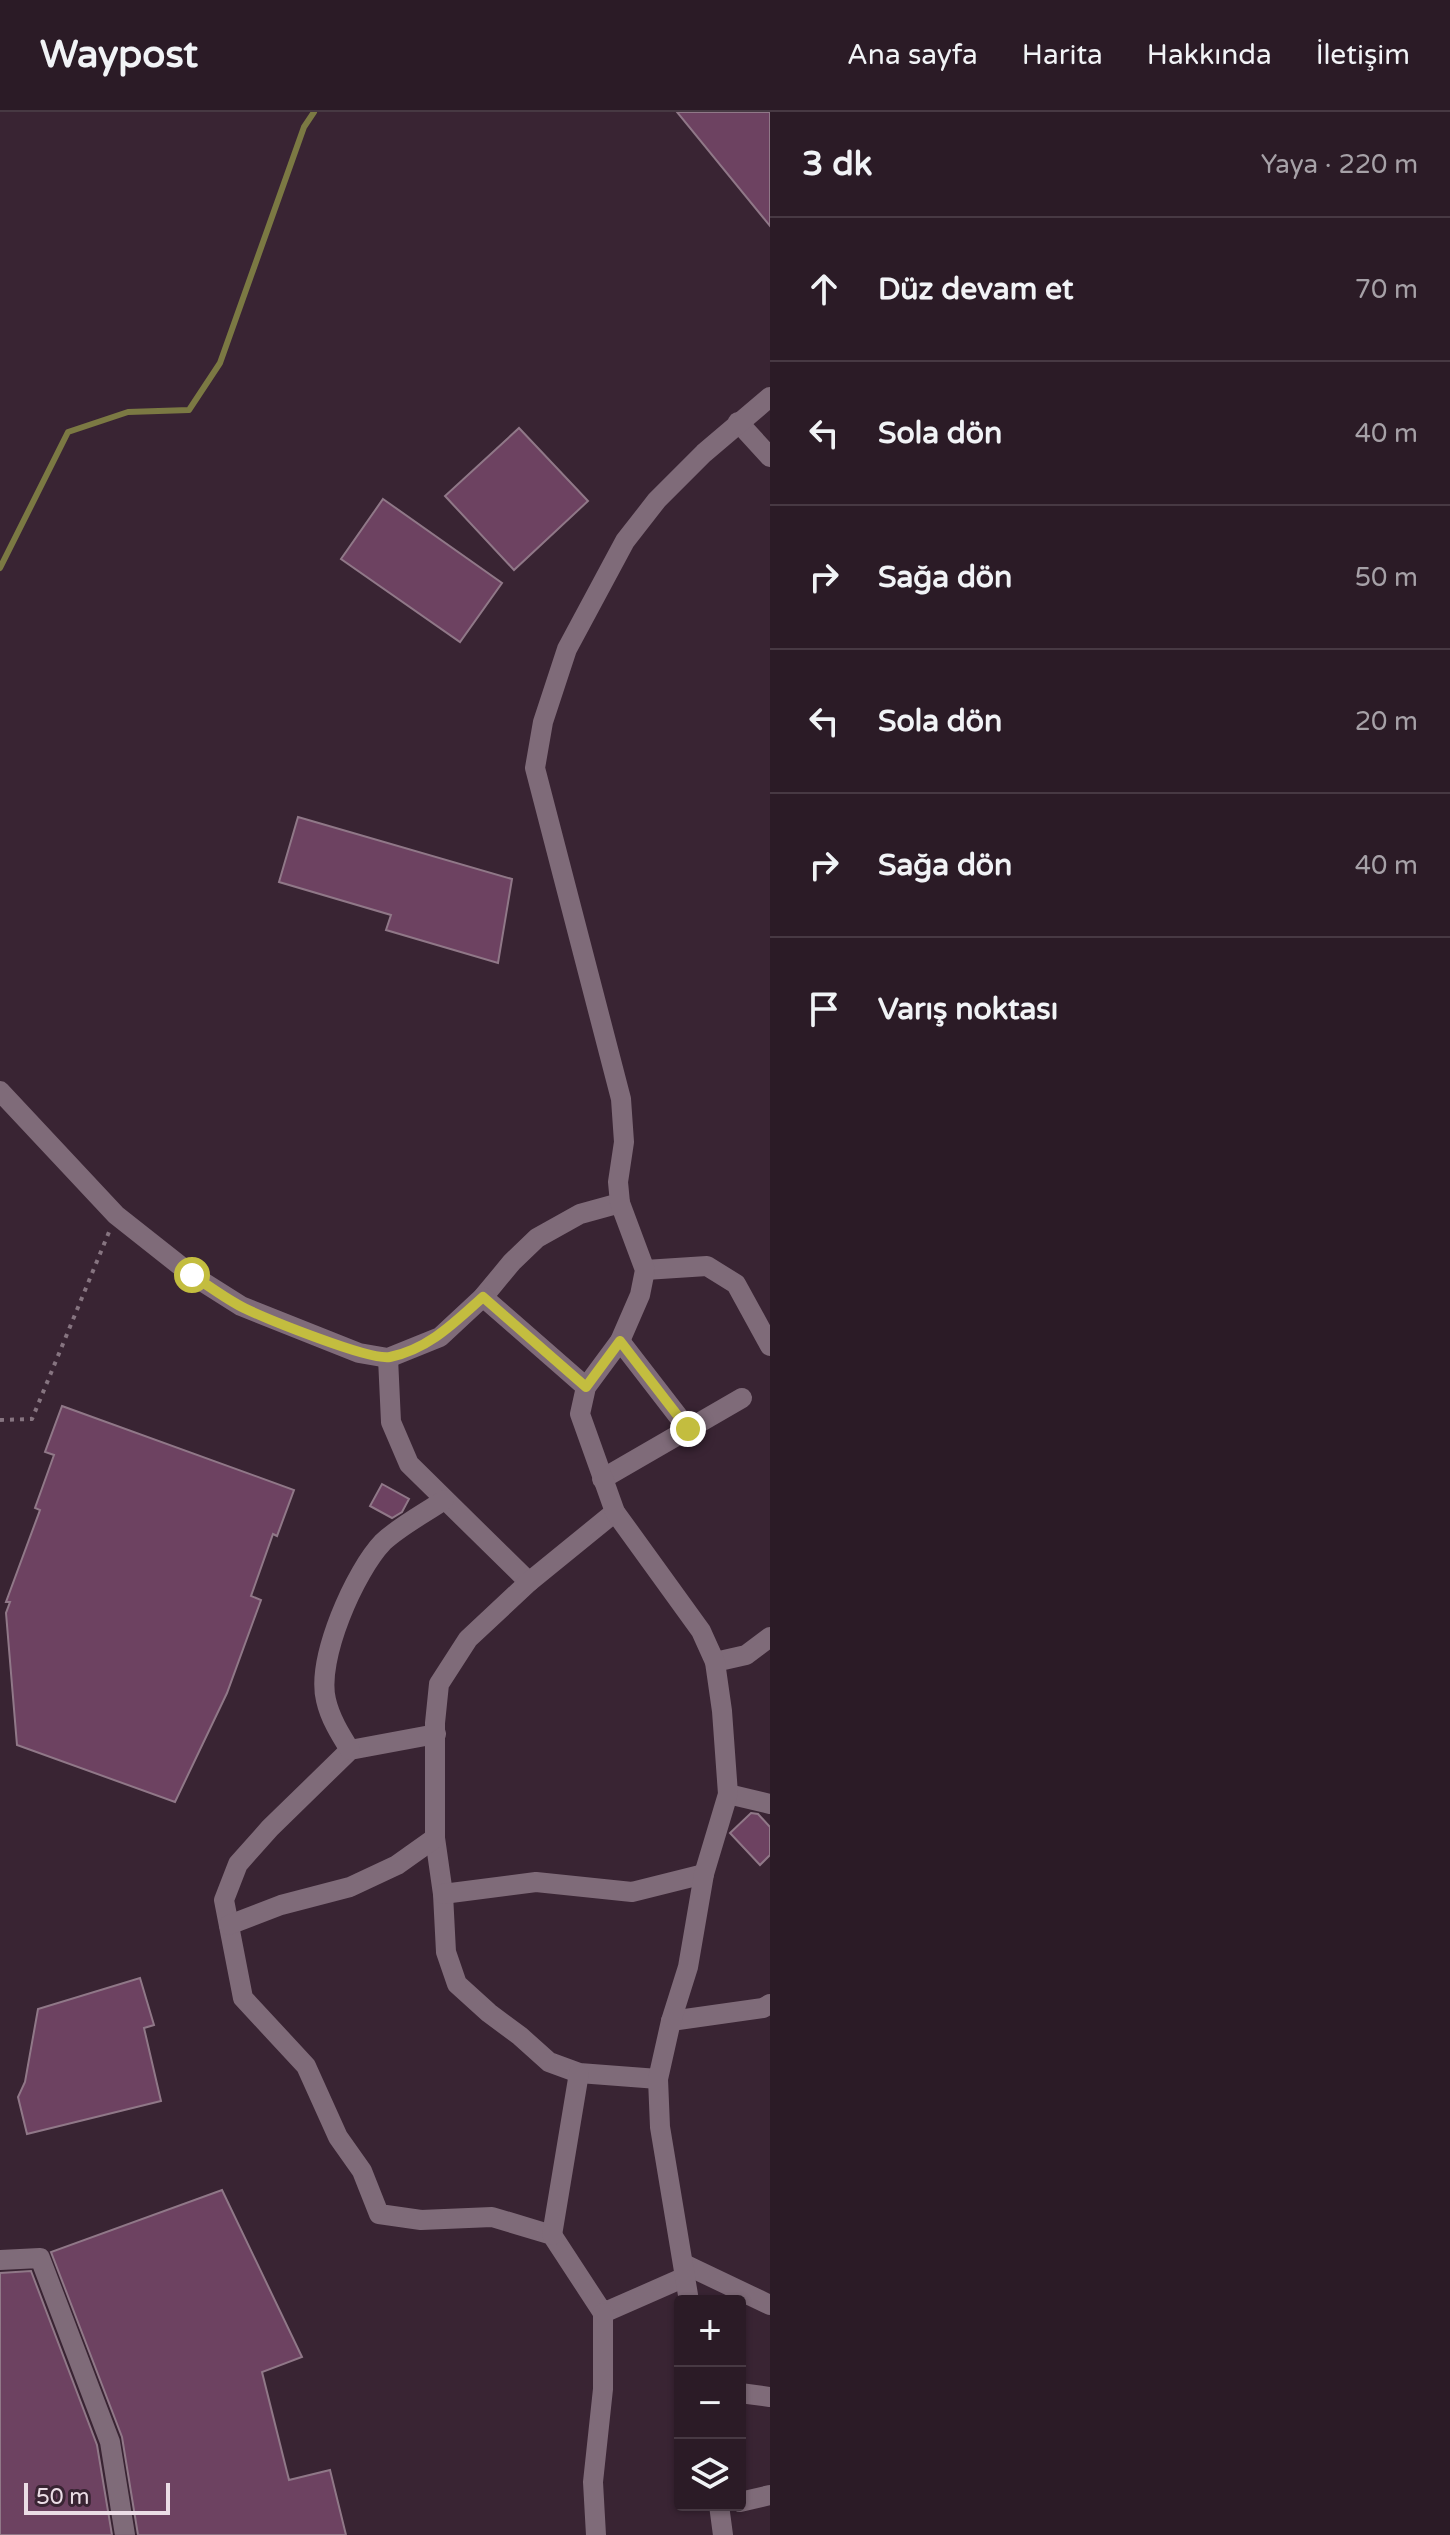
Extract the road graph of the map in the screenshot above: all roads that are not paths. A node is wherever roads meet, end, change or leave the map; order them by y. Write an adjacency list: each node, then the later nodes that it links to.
1 (770, 397): 2 (street)
2 (738, 422): 3 (street); 5 (street)
3 (770, 457)
4 (0, 1091): 10 (street)
5 (620, 1203): 6 (street); 7 (street)
6 (645, 1270): 8 (street); 9 (street)
7 (483, 1297): 10 (street); 11 (street)
8 (620, 1341): 11 (street); 13 (street)
9 (770, 1346)
10 (388, 1358): 15 (street)
11 (586, 1387): 14 (street)
12 (742, 1398): 13 (street)
13 (688, 1429): 14 (street)
14 (602, 1479): 16 (street)
15 (444, 1500): 17 (street); 21 (street)
16 (615, 1512): 17 (street); 19 (street)
17 (529, 1582): 20 (street)
18 (770, 1637): 19 (street)
19 (715, 1662): 22 (street)
20 (436, 1734): 21 (street); 24 (street)
21 (350, 1750): 27 (street)
22 (728, 1794): 23 (street); 25 (street)
23 (770, 1804)
24 (435, 1838): 26 (street); 27 (street)
25 (704, 1874): 26 (street); 29 (street)
26 (443, 1894): 30 (street)
27 (229, 1925): 32 (street)
28 (770, 2004): 29 (street)
29 (671, 2021): 31 (street)
30 (579, 2073): 31 (street); 32 (street)
31 (658, 2079): 34 (street)
32 (552, 2235): 37 (street)
33 (0, 2260): 43 (street)
34 (684, 2270): 35 (street); 36 (street); 37 (street)
35 (688, 2295)
36 (770, 2305)
37 (603, 2313): 44 (street)
38 (746, 2394): 39 (street)
39 (770, 2397)
40 (770, 2495): 41 (street)
41 (746, 2501)
42 (721, 2511): 45 (street)
43 (125, 2535)
44 (596, 2535)
45 (723, 2535)

